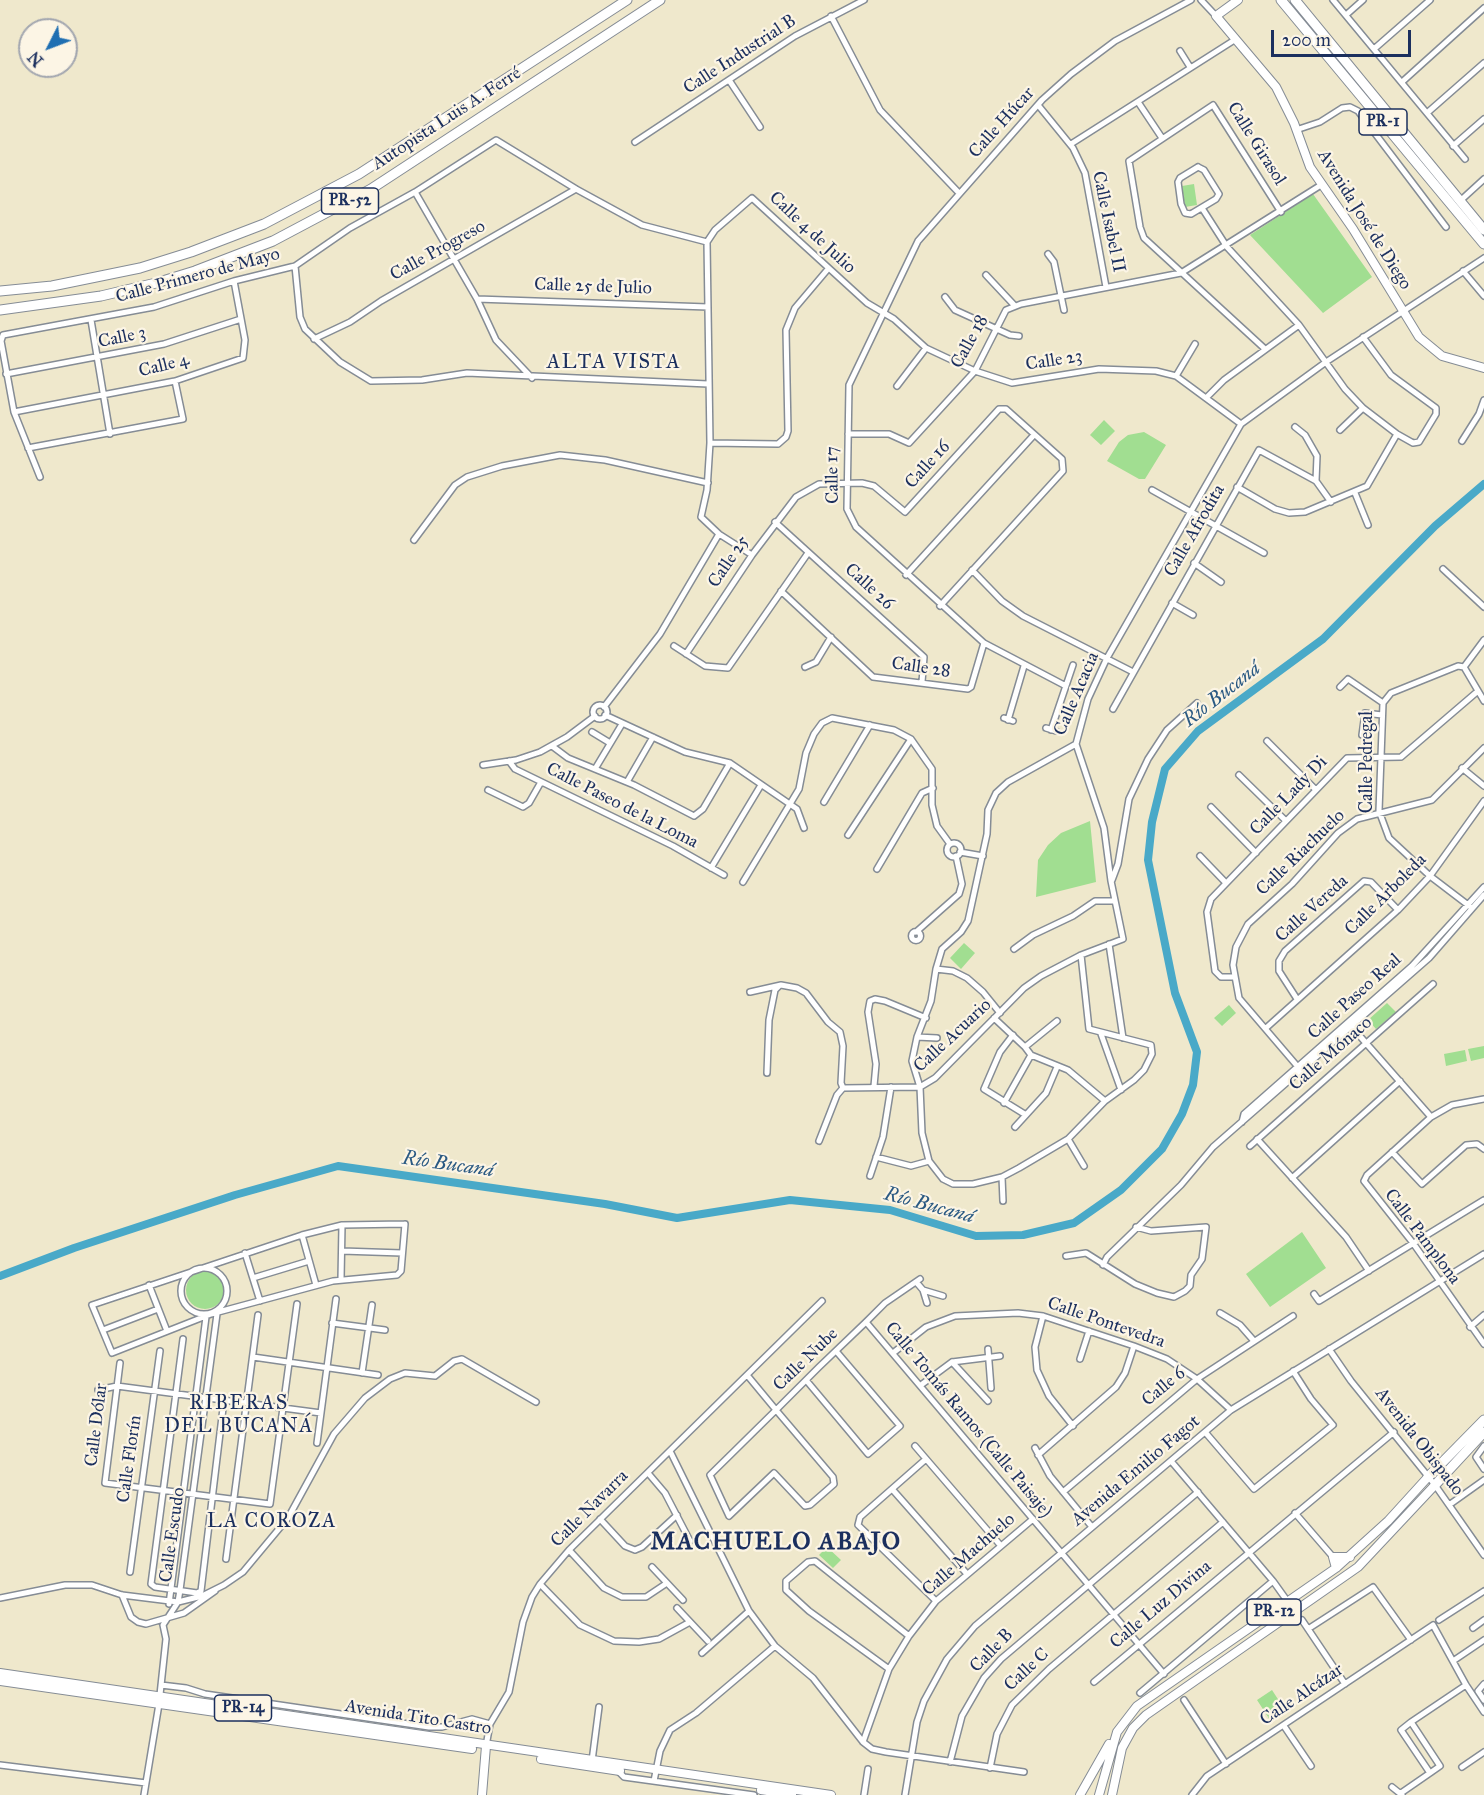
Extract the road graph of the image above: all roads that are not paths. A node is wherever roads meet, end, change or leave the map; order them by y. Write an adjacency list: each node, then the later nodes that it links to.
1 (627, 0): 57 (highway, Autopista Luis A. Ferré / PR-52)
2 (660, 0): 64 (highway, Autopista Luis A. Ferré / PR-52)
3 (864, 0): 14 (street, Calle Industrial B)
4 (1191, 0): 24 (street, Calle Húcar)
5 (1201, 0): 15 (street, Avenida José de Diego)
6 (1238, 0): 15 (street)
7 (1281, 0): 45 (highway, PR-1)
8 (1295, 0): 39 (highway, PR-1)
9 (1333, 0): 13 (street)
10 (1363, 0): 13 (street)
11 (1430, 0): 17 (street)
12 (1484, 8): 22 (street)
13 (1346, 15): 17 (street)
14 (831, 16): 21 (street, Calle Industrial B); 38 (street)
15 (1215, 16): 16 (street, Avenida José de Diego)
16 (1237, 39): 20 (street); 28 (street, Avenida José de Diego)
17 (1374, 49): 22 (street)
18 (1180, 51): 20 (street)
19 (1484, 63): 25 (street)
20 (1190, 67): 23 (street)
21 (729, 80): 27 (street); 30 (street, Calle Industrial B)
22 (1402, 82): 25 (street)
23 (1138, 102): 29 (street); 31 (street)
24 (1038, 105): 31 (street, Calle Isabel II); 38 (street, Calle Húcar)
25 (1427, 113): 32 (street)
26 (1484, 119): 32 (street)
27 (760, 127)
28 (1296, 130): 35 (street, Avenida José de Diego); 42 (street)
29 (1162, 138): 41 (street, Calle Girasol); 53 (street, Calle Girasol)
30 (635, 142)
31 (1071, 144): 56 (street, Calle Isabel II)
32 (1454, 146): 33 (street)
33 (1465, 159)
34 (1484, 179): 39 (street)
35 (1321, 185): 41 (street); 66 (street, Avenida José de Diego)
36 (576, 189): 37 (street, Calle Primero de Mayo); 44 (street, Calle Primero de Mayo); 49 (street, Calle Progreso)
37 (415, 192): 49 (street); 50 (street, Calle Primero de Mayo)
38 (959, 193): 67 (street, Calle Húcar)
39 (1460, 201): 43 (highway, PR-1)
40 (1202, 208): 40 (street); 46 (street)
41 (1281, 212): 46 (street)
42 (1446, 227)
43 (1484, 230)
44 (707, 242): 51 (street, Calle 4 de Julio); 63 (street)
45 (1484, 244)
46 (1227, 247): 53 (street); 70 (street)
47 (1048, 254): 58 (street)
48 (1484, 258): 52 (street, Calle Acacia)
49 (454, 261): 61 (street); 74 (street, Calle Progreso)
50 (295, 266): 55 (street, Calle Primero de Mayo); 74 (street)
51 (828, 269): 67 (street, Calle 4 de Julio); 102 (street)
52 (1463, 272): 59 (street); 66 (street, Calle Acacia)
53 (1181, 273): 56 (street); 78 (street)
54 (986, 275): 62 (street)
55 (234, 281): 68 (street, Calle 4); 69 (street, Calle Primero de Mayo)
56 (1106, 287): 58 (street)
57 (0, 291)
58 (1061, 296): 62 (street); 65 (street)
59 (1484, 296)
60 (945, 297): 71 (street)
61 (477, 298): 63 (street, Calle 25 de Julio); 85 (street)
62 (1015, 306): 71 (street, Calle 18)
63 (708, 307): 87 (street)
64 (0, 310)
65 (1064, 310)
66 (1402, 311): 73 (street, Calle Acacia); 81 (street, Avenida José de Diego)
67 (884, 314): 77 (street, Calle 23); 98 (street, Calle 17)
68 (241, 319): 79 (street, Calle 3); 86 (street, Calle 4)
69 (91, 320): 75 (street, Calle Primero de Mayo); 79 (street)
70 (1299, 325): 78 (street); 80 (street)
71 (994, 328): 72 (street); 82 (street, Calle 18)
72 (1019, 336)
73 (1363, 337): 80 (street, Calle Acacia); 99 (street)
74 (314, 339): 85 (street)
75 (1, 341): 83 (street)
76 (1194, 344): 84 (street)
77 (926, 348): 82 (street, Calle 23); 88 (street)
78 (1265, 350): 90 (street)
79 (98, 358): 83 (street, Calle 3); 89 (street)
80 (1326, 362): 92 (street); 94 (street, Calle Acacia)
81 (1484, 368)
82 (975, 371): 84 (street, Calle 23); 98 (street, Calle 18)
83 (6, 374): 93 (street)
84 (1176, 376): 90 (street)
85 (532, 378): 87 (street)
86 (175, 381): 89 (street, Calle 4); 97 (street)
87 (708, 384): 102 (street)
88 (897, 386)
89 (104, 396): 93 (street, Calle 4); 97 (street)
90 (1207, 397): 94 (street)
91 (1484, 400): 101 (street)
92 (1363, 408): 96 (street); 99 (street)
93 (14, 412): 103 (street)
94 (1241, 424): 112 (street, Calle Acacia)
95 (1295, 427): 105 (street)
96 (1340, 430)
97 (110, 434): 103 (street)
98 (848, 434): 107 (street, Calle 17)
99 (1397, 434): 110 (street)
100 (1034, 435): 107 (street, Calle 16); 123 (street); 124 (street)
101 (1462, 441)
102 (710, 443): 106 (street)
103 (28, 448): 104 (street)
104 (40, 477)
105 (1316, 481): 108 (street, Calle Afrodita); 111 (street, Calle Afrodita)
106 (708, 483): 116 (street); 117 (street)
107 (846, 484): 113 (street, Calle 25); 124 (street, Calle 17)
108 (1237, 487): 111 (street); 114 (street, Calle Afrodita)
109 (1152, 490): 112 (street)
110 (1355, 493): 111 (street); 115 (street)
111 (1331, 502)
112 (1191, 511): 114 (street); 136 (street, Calle Acacia)
113 (775, 522): 118 (street, Calle 26); 120 (street, Calle 25)
114 (1216, 525): 119 (street); 121 (street, Calle Afrodita)
115 (1368, 525)
116 (719, 534): 120 (street); 149 (street)
117 (414, 540)
118 (808, 553): 126 (street); 142 (street, Calle 26)
119 (1264, 553)
120 (752, 555): 135 (street, Calle 25)
121 (1194, 563): 125 (street); 127 (street, Calle Afrodita)
122 (1443, 569): 129 (street)
123 (972, 570): 128 (street); 136 (street)
124 (906, 575): 128 (street, Calle 17)
125 (1221, 582)
126 (780, 591): 131 (street, Calle 28); 135 (street)
127 (1172, 603): 130 (street); 141 (street, Calle Afrodita)
128 (940, 606): 133 (street, Calle 17)
129 (1484, 607)
130 (1193, 615)
131 (831, 637): 139 (street); 142 (street, Calle 28)
132 (1484, 640): 140 (street)
133 (984, 643): 138 (street, Calle 17); 142 (street, Calle 28)
134 (674, 646): 135 (street)
135 (687, 654)
136 (1107, 658): 141 (street); 164 (street, Calle Acacia)
137 (1073, 665): 143 (street)
138 (1024, 666): 143 (street, Calle 17); 154 (street)
139 (805, 667)
140 (1464, 667): 145 (street); 148 (street, Calle Pedregal)
141 (1133, 672): 150 (street, Calle Afrodita)
142 (922, 682)
143 (1064, 685): 157 (street)
144 (1340, 687): 148 (street)
145 (1479, 691): 146 (street); 167 (street, Calle Lady Di)
146 (1484, 701)
147 (1197, 703): 198 (street)
148 (1383, 703): 152 (street, Calle Pedregal)
149 (604, 707): 151 (street); 153 (street)
150 (1113, 709)
151 (605, 715): 153 (street); 155 (street)
152 (1383, 715): 159 (street); 167 (street, Calle Pedregal)
153 (595, 716): 165 (street)
154 (1008, 720)
155 (622, 724): 160 (street); 163 (street)
156 (870, 725): 161 (street); 182 (street); 183 (street)
157 (1051, 730)
158 (592, 732): 163 (street)
159 (1362, 735)
160 (653, 737): 169 (street); 175 (street)
161 (911, 739): 178 (street); 188 (street)
162 (1267, 741): 180 (street)
163 (610, 743): 172 (street)
164 (1076, 744): 192 (street, Calle Acacia); 198 (street)
165 (552, 746): 168 (street); 172 (street)
166 (1484, 748): 171 (street, Calle Riachuelo)
167 (1381, 756): 180 (street, Calle Lady Di); 185 (street, Calle Pedregal)
168 (509, 761): 170 (street); 174 (street, Calle Paseo de la Loma)
169 (730, 763): 175 (street); 176 (street)
170 (483, 765)
171 (1462, 768): 177 (street); 185 (street, Calle Riachuelo)
172 (595, 769): 175 (street)
173 (1239, 775): 186 (street)
174 (541, 782): 179 (street); 194 (street, Calle Paseo de la Loma)
175 (627, 782)
176 (761, 784): 183 (street); 194 (street)
177 (1484, 786)
178 (933, 788): 189 (street); 195 (street)
179 (488, 790)
180 (1316, 790): 186 (street, Calle Lady Di)
181 (1484, 801): 197 (street, Calle Arboleda)
182 (824, 802)
183 (791, 805): 187 (street); 199 (street)
184 (1212, 811): 190 (street)
185 (1379, 811): 197 (street, Calle Pedregal); 211 (street, Calle Riachuelo)
186 (1286, 821): 190 (street, Calle Lady Di)
187 (804, 828)
188 (848, 835)
189 (950, 844): 191 (street); 191 (street)
190 (1256, 853): 200 (street, Calle Lady Di)
191 (958, 854): 192 (street); 206 (street)
192 (983, 856): 210 (street, Calle Acacia)
193 (1202, 860): 200 (street)
194 (711, 868): 196 (street, Calle Paseo de la Loma)
195 (877, 869)
196 (724, 875)
197 (1430, 876): 204 (street, Calle Pedregal); 205 (street, Calle Arboleda)
198 (1111, 881): 203 (street)
199 (743, 882)
200 (1226, 883): 211 (street, Calle Lady Di)
201 (1484, 887): 204 (street, Calle Paseo Real)
202 (1484, 896): 204 (street, Calle Paseo Real)
203 (1114, 901): 207 (street, Calle Acuario); 208 (street)
204 (1471, 908): 220 (street, Calle Paseo Real)
205 (1398, 910): 215 (street, Calle Arboleda); 215 (street, Calle Vereda)
206 (916, 932)
207 (1109, 944): 209 (street, Calle Acuario); 226 (street)
208 (1014, 949)
209 (1081, 955): 216 (street, Calle Acuario); 222 (street)
210 (936, 969): 216 (street); 217 (street, Calle Acacia)
211 (1234, 977): 221 (street)
212 (1433, 984): 227 (street, Calle Mónaco)
213 (780, 985): 214 (street); 232 (street); 237 (street)
214 (750, 992)
215 (1297, 999): 221 (street, Calle Arboleda)
216 (1000, 1012): 218 (street, Calle Acuario)
217 (926, 1018): 224 (street, Calle Acacia); 234 (street)
218 (994, 1018): 223 (street); 236 (street, Calle Acuario)
219 (1057, 1021): 228 (street)
220 (1350, 1025): 227 (street); 230 (street, Calle Paseo Real); 244 (street, Calle Paseo Real)
221 (1266, 1028): 230 (street)
222 (1101, 1034): 226 (street); 238 (street)
223 (1013, 1035): 228 (street); 241 (street)
224 (917, 1036): 225 (street); 236 (street, Calle Acacia)
225 (937, 1038)
226 (1123, 1038): 238 (street)
227 (1365, 1044): 233 (street); 247 (street, Calle Mónaco)
228 (1025, 1047): 229 (street)
229 (1031, 1055): 231 (street); 241 (street)
230 (1298, 1066): 244 (street, Calle Paseo Real)
231 (1057, 1067): 240 (street); 242 (street)
232 (767, 1073)
233 (1400, 1081): 243 (street); 257 (street)
234 (874, 1086): 235 (street, Calle Acuario); 237 (street, Calle Acuario)
235 (891, 1087): 236 (street, Calle Acuario); 252 (street)
236 (920, 1087): 253 (street, Calle Acacia)
237 (843, 1088): 248 (street)
238 (1121, 1090): 240 (street)
239 (1484, 1099): 243 (street, Calle Pamplona)
240 (1106, 1101): 246 (street)
241 (1004, 1103): 242 (street)
242 (1026, 1115): 245 (street)
243 (1431, 1117): 251 (street, Calle Pamplona)
244 (1241, 1124): 261 (street, Calle Paseo Real)
245 (1016, 1128)
246 (1068, 1139): 254 (street); 256 (street)
247 (1257, 1139): 249 (street, Calle Mónaco); 257 (street)
248 (819, 1141)
249 (1250, 1146)
250 (1484, 1149): 251 (street)
251 (1392, 1152): 263 (street, Calle Pamplona)
252 (876, 1157): 253 (street); 255 (street)
253 (929, 1161): 256 (street, Calle Acacia)
254 (1084, 1166)
255 (870, 1176)
256 (1002, 1177): 259 (street)
257 (1292, 1178): 272 (street)
258 (1484, 1200): 263 (street)
259 (1003, 1201)
260 (342, 1225): 262 (street); 264 (street); 265 (street)
261 (1136, 1227): 270 (street, Calle Paseo Real); 270 (street)
262 (302, 1235): 266 (street); 269 (street)
263 (1413, 1243): 272 (street); 275 (street, Calle Pamplona)
264 (342, 1251): 265 (street); 274 (street)
265 (402, 1252): 274 (street)
266 (245, 1254): 271 (street); 273 (street)
267 (1484, 1254): 275 (street, Avenida Emilio Fagot)
268 (1066, 1256): 270 (street)
269 (309, 1261): 273 (street); 277 (street)
270 (1103, 1265)
271 (198, 1268): 276 (street); 289 (street); 289 (street)
272 (1370, 1271): 279 (street)
273 (253, 1278): 282 (street)
274 (341, 1279): 277 (street)
275 (1438, 1282): 296 (street, Calle Pamplona); 307 (street, Avenida Emilio Fagot)
276 (149, 1285): 287 (street); 298 (street)
277 (316, 1285): 282 (street)
278 (923, 1290): 280 (street); 284 (street); 294 (street, Calle Nube)
279 (1314, 1294)
280 (943, 1296)
281 (336, 1299): 295 (street)
282 (260, 1301): 289 (street)
283 (822, 1301): 322 (street, Calle Navarra)
284 (927, 1303)
285 (297, 1304): 315 (street, Calle Dólar)
286 (372, 1305): 297 (street)
287 (158, 1309): 298 (street); 300 (street)
288 (1220, 1313): 303 (street)
289 (211, 1315): 300 (street); 331 (street, Calle Escudo); 332 (street, Calle Escudo)
290 (258, 1315): 313 (street)
291 (1043, 1316): 301 (street, Calle Pontevedra); 310 (street, Calle Pontevedra); 342 (street)
292 (1293, 1316): 303 (street, Calle 6)
293 (1484, 1316): 296 (street)
294 (866, 1322): 309 (street, Calle Nube); 310 (street, Calle Tomás Ramos (Calle Paisaje))
295 (332, 1323): 297 (street); 318 (street)
296 (1470, 1327): 304 (street, Calle Pamplona)
297 (369, 1328): 299 (street); 320 (street)
298 (103, 1330): 300 (street)
299 (385, 1330)
300 (166, 1331)
301 (1089, 1331): 305 (street, Calle Pontevedra); 314 (street)
302 (183, 1340): 330 (street)
303 (1254, 1341): 323 (street, Calle 6)
304 (1484, 1344)
305 (1134, 1346): 323 (street, Calle Pontevedra); 342 (street)
306 (988, 1348): 311 (street)
307 (1329, 1349): 319 (street, Avenida Emilio Fagot); 344 (street, Avenida Obispado)
308 (160, 1351): 329 (street, Calle Florín)
309 (836, 1351): 324 (street, Calle Nube); 324 (street)
310 (893, 1353): 325 (street, Calle Tomás Ramos (Calle Paisaje))
311 (988, 1356): 312 (street); 316 (street); 327 (street)
312 (1000, 1356)
313 (253, 1357): 315 (street); 336 (street)
314 (1080, 1359)
315 (290, 1362): 318 (street); 337 (street, Calle Dólar)
316 (952, 1362): 325 (street); 334 (street)
317 (120, 1363): 326 (street, Calle Dólar)
318 (327, 1367): 320 (street); 340 (street)
319 (1293, 1371): 339 (street, Avenida Emilio Fagot); 343 (street)
320 (363, 1373): 321 (street)
321 (378, 1375)
322 (747, 1376): 338 (street); 350 (street, Calle Navarra)
323 (1197, 1379): 339 (street, Calle Pontevedra); 362 (street, Calle 6)
324 (806, 1380): 338 (street, Calle Nube)
325 (921, 1385): 372 (street, Calle Tomás Ramos (Calle Paisaje))
326 (117, 1386): 328 (street); 329 (street); 359 (street, Calle Dólar)
327 (991, 1388)
328 (98, 1390)
329 (154, 1391): 330 (street); 359 (street, Calle Florín)
330 (176, 1394): 331 (street); 361 (street)
331 (196, 1397): 332 (street); 364 (street, Calle Escudo)
332 (206, 1398): 333 (street); 365 (street, Calle Escudo)
333 (224, 1400): 336 (street); 366 (street)
334 (988, 1401)
335 (536, 1402): 392 (street)
336 (247, 1403): 337 (street); 367 (street)
337 (284, 1407): 340 (street); 367 (street, Calle Dólar)
338 (776, 1410): 338 (street, Calle Nube)
339 (1232, 1410): 343 (street, Avenida Emilio Fagot)
340 (321, 1413): 346 (street)
341 (1484, 1420): 356 (highway, PR-12)
342 (1073, 1426): 351 (street)
343 (1205, 1432): 353 (street, Avenida Emilio Fagot)
344 (1394, 1432): 356 (street, Avenida Obispado); 369 (street, Calle Luz Divina)
345 (1484, 1432): 358 (highway, PR-12)
346 (317, 1443)
347 (915, 1446): 352 (street)
348 (1484, 1446): 354 (street)
349 (1035, 1448): 351 (street)
350 (670, 1451): 355 (street, Calle Navarra); 405 (street)
351 (1038, 1455): 362 (street)
352 (926, 1460): 360 (street); 376 (street)
353 (1171, 1461): 363 (street); 374 (street, Avenida Emilio Fagot)
354 (1484, 1469)
355 (648, 1473): 370 (street); 371 (street, Calle Navarra)
356 (1428, 1477): 358 (street, Avenida Obispado); 382 (main road, PR-12)
357 (1484, 1480): 368 (street)
358 (1435, 1485): 368 (street, Avenida Obispado); 450 (main road, PR-12)
359 (141, 1488): 361 (street, Calle Dólar); 386 (street, Calle Florín)
360 (892, 1489): 387 (street); 399 (street)
361 (164, 1490): 364 (street, Calle Dólar); 393 (street)
362 (1063, 1492): 374 (street)
363 (1198, 1492): 373 (street); 391 (street, Calle B)
364 (182, 1493): 365 (street, Calle Dólar); 393 (street, Calle Escudo)
365 (194, 1494): 366 (street, Calle Dólar); 394 (street, Calle Escudo)
366 (212, 1497): 367 (street, Calle Dólar); 394 (street)
367 (234, 1499): 383 (street)
368 (1449, 1505): 380 (street, Avenida Obispado)
369 (1295, 1513): 378 (street, Calle Luz Divina); 381 (street)
370 (677, 1515): 371 (street); 375 (street)
371 (600, 1519): 377 (street, Calle Navarra)
372 (1033, 1519): 376 (street, Calle Machuelo); 379 (street, Calle Tomás Ramos (Calle Paisaje))
373 (1223, 1522): 378 (street); 406 (street)
374 (1092, 1527): 379 (street, Avenida Emilio Fagot)
375 (690, 1541)
376 (1001, 1546): 387 (street, Calle Machuelo)
377 (569, 1550): 389 (street); 390 (street, Calle Navarra)
378 (1248, 1551): 388 (street); 418 (street, Calle Luz Divina)
379 (1062, 1553): 391 (street, Calle Tomás Ramos (Calle Paisaje)); 444 (street, Avenida Emilio Fagot)
380 (1484, 1555)
381 (1333, 1557): 382 (main road); 385 (main road)
382 (1350, 1557): 385 (main road, PR-12)
383 (226, 1559)
384 (652, 1567): 389 (street)
385 (1336, 1568): 402 (main road, PR-12)
386 (130, 1572)
387 (967, 1574): 399 (street, Calle Machuelo)
388 (1273, 1581): 402 (street); 424 (street)
389 (667, 1583): 398 (street)
390 (540, 1584): 411 (street); 438 (street, Calle Navarra)
391 (1089, 1584): 406 (street, Calle Tomás Ramos (Calle Paisaje)); 446 (street, Calle B)
392 (224, 1585): 401 (street); 407 (street)
393 (170, 1589): 394 (street); 400 (street, Calle Escudo)
394 (180, 1590): 401 (street, Calle Escudo)
395 (1484, 1591): 409 (street)
396 (122, 1595): 397 (street); 400 (street); 407 (street)
397 (0, 1598)
398 (682, 1600)
399 (936, 1601): 414 (street, Calle Machuelo)
400 (168, 1602): 401 (street); 403 (street, Calle Escudo)
401 (178, 1602): 403 (street, Calle Escudo)
402 (1288, 1602): 440 (main road, PR-12)
403 (171, 1608): 407 (street)
404 (677, 1608): 411 (street)
405 (749, 1611): 419 (street); 420 (street)
406 (1114, 1614): 418 (street, Calle Tomás Ramos (Calle Paisaje)); 452 (street, Calle C)
407 (166, 1619): 426 (street)
408 (1302, 1620): 413 (street)
409 (1439, 1620)
410 (1484, 1620): 412 (street)
411 (690, 1622): 417 (street)
412 (1473, 1628)
413 (1308, 1629): 415 (street); 428 (street)
414 (909, 1636): 422 (street, Calle Machuelo); 422 (street)
415 (1411, 1640): 421 (street, Calle Alcázar); 428 (street, Calle Alcázar)
416 (1484, 1640): 421 (street)
417 (708, 1641)
418 (1139, 1644): 424 (street, Calle Tomás Ramos (Calle Paisaje)); 427 (street, Calle Luz Divina)
419 (775, 1646): 441 (street); 456 (street)
420 (702, 1653)
421 (1453, 1661): 430 (street)
422 (889, 1670): 441 (street, Calle Machuelo)
423 (0, 1673): 432 (main road, Avenida Tito Castro / PR-14)
424 (1164, 1674): 431 (street)
425 (0, 1681): 432 (main road, Avenida Tito Castro / PR-14)
426 (161, 1682): 432 (street); 438 (street)
427 (1094, 1682)
428 (1345, 1684): 439 (street, Calle Alcázar)
429 (1484, 1684): 434 (street)
430 (1466, 1685): 436 (street); 437 (street)
431 (1140, 1693)
432 (159, 1700): 442 (main road, Avenida Tito Castro / PR-14); 457 (street)
433 (1184, 1700): 447 (street)
434 (1484, 1700)
435 (599, 1707): 445 (street)
436 (1483, 1708)
437 (1411, 1722): 455 (street); 455 (street)
438 (490, 1724): 442 (street, Calle Navarra)
439 (1284, 1726): 447 (street, Calle Alcázar); 449 (street)
440 (1114, 1740): 468 (main road); 469 (main road, PR-12)
441 (863, 1742): 444 (street)
442 (485, 1748): 445 (main road, Avenida Tito Castro / PR-14); 456 (main road, Avenida Tito Castro / PR-14); 462 (street, Calle Navarra)
443 (1484, 1752): 451 (street)
444 (911, 1756): 446 (street); 467 (street, Avenida Emilio Fagot)
445 (591, 1761): 456 (main road, Avenida Tito Castro / PR-14)
446 (950, 1762): 452 (street)
447 (1226, 1764): 472 (street, Calle Alcázar)
448 (0, 1766): 457 (street)
449 (1311, 1766)
450 (1116, 1767): 470 (main road, PR-12); 471 (main road)
451 (1462, 1767)
452 (990, 1768): 454 (street)
453 (868, 1769): 466 (street)
454 (1024, 1772)
455 (1430, 1773): 460 (street)
456 (653, 1777): 459 (main road, Avenida Tito Castro / PR-14); 463 (street)
457 (146, 1783): 461 (street)
458 (1392, 1787): 460 (street)
459 (777, 1792): 464 (main road, Avenida Tito Castro / PR-14); 465 (main road, Avenida Tito Castro / PR-14)
460 (1402, 1794)
461 (144, 1795)
462 (482, 1795)
463 (754, 1795)
464 (792, 1795)
465 (831, 1795)
466 (864, 1795)
467 (905, 1795)
468 (1080, 1795)
469 (1099, 1795)
470 (1112, 1795)
471 (1119, 1795)
472 (1192, 1795)

